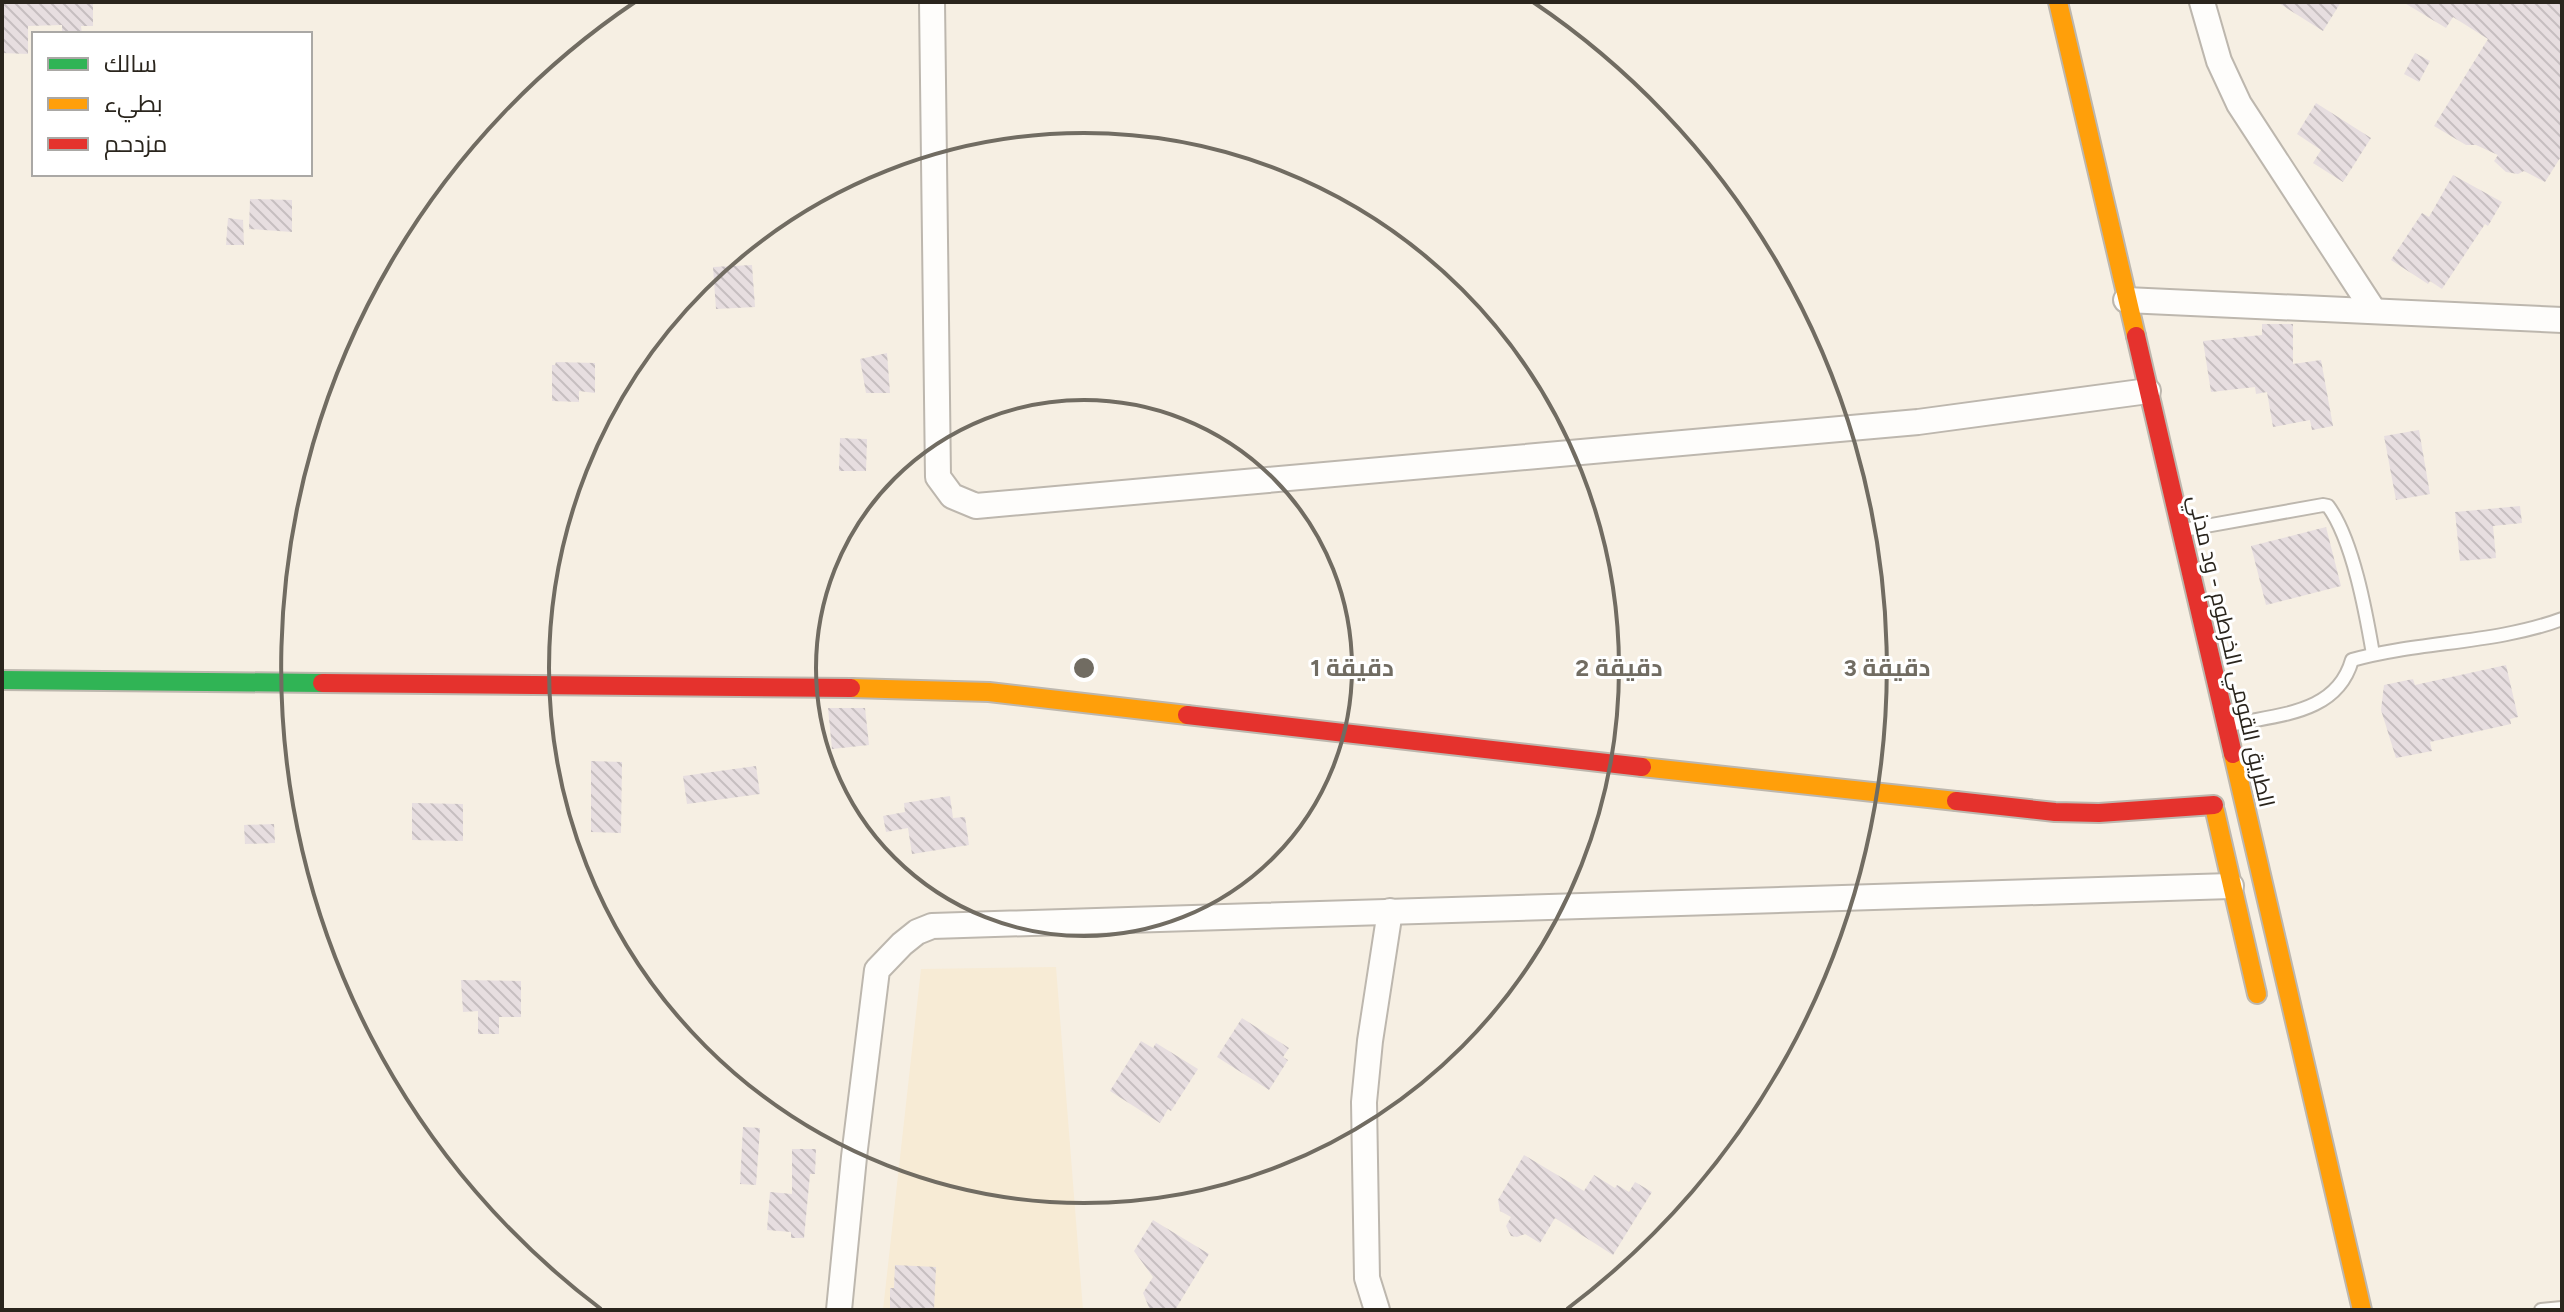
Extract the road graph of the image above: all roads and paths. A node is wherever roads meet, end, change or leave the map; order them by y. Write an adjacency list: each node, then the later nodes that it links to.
1 (932, 2): 7 (street)
2 (2058, 2): 4 (main road, الطريق القومي الخرطوم - ود مدني)
3 (2202, 2): 5 (street)
4 (2126, 300): 5 (street); 7 (main road, الطريق القومي الخرطوم - ود مدني)
5 (2374, 311): 6 (street)
6 (2562, 320)
7 (2148, 391): 8 (main road, الطريق القومي الخرطوم - ود مدني)
8 (2179, 531): 10 (lane); 12 (main road, الطريق القومي الخرطوم - ود مدني)
9 (2562, 619): 10 (lane)
10 (2373, 654): 12 (lane)
11 (2, 680): 13 (main road)
12 (2219, 727): 19 (main road, الطريق القومي الخرطوم - ود مدني)
13 (2231, 886): 14 (street); 15 (main road)
14 (1390, 911): 17 (street); 18 (street)
15 (2260, 1007)
16 (2562, 1308): 20 (lane)
17 (839, 1310)
18 (1377, 1310)
19 (2362, 1310)
20 (2541, 1310)

